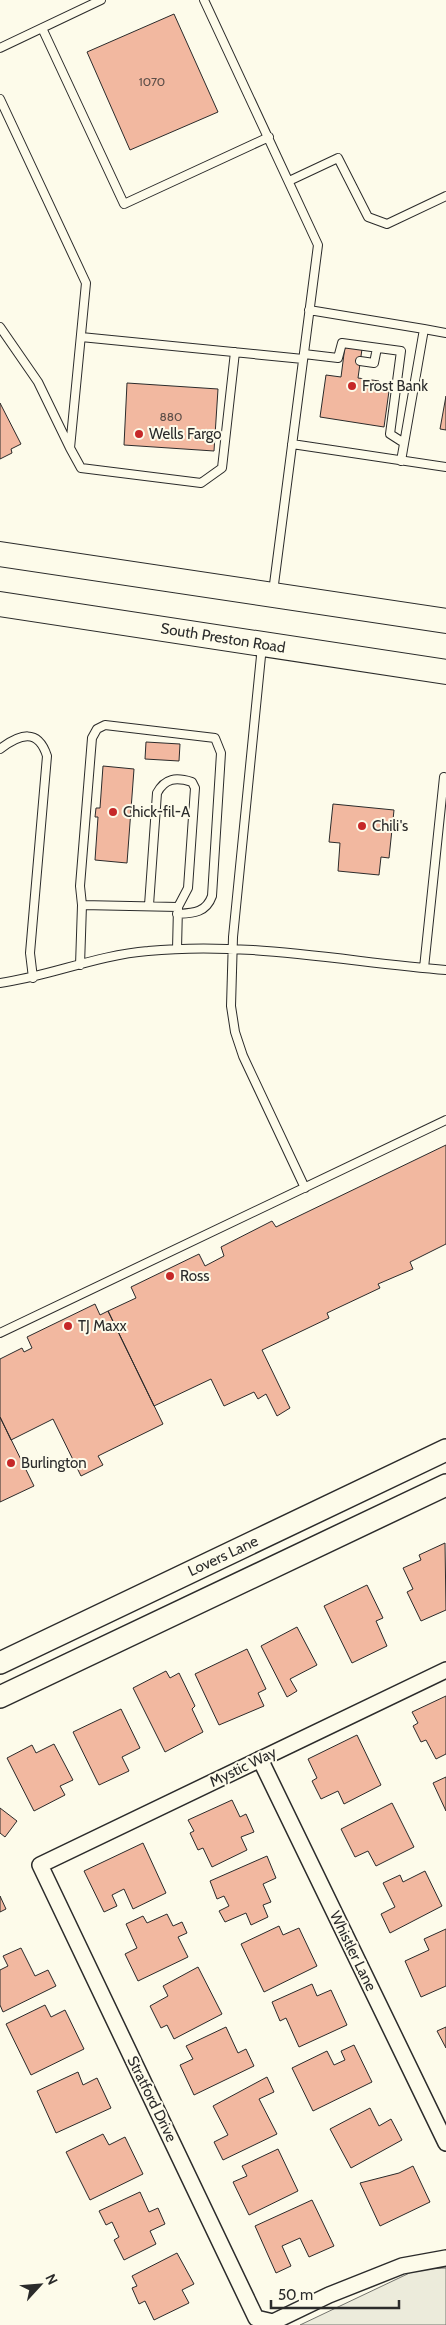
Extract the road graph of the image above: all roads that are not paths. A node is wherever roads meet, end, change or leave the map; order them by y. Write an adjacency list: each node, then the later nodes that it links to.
1 (102, 0): 3 (lane)
2 (204, 0): 8 (lane)
3 (42, 28): 4 (lane); 8 (lane)
4 (0, 48)
5 (0, 99): 6 (lane)
6 (8, 117): 7 (lane); 15 (lane)
7 (0, 121)
8 (269, 137): 9 (lane)
9 (289, 181): 10 (lane); 11 (lane)
10 (446, 196)
11 (309, 310): 13 (lane); 18 (lane)
12 (0, 326): 22 (lane)
13 (424, 329): 14 (lane); 20 (lane)
14 (446, 333)
15 (81, 337): 17 (lane); 22 (lane)
16 (377, 348): 18 (lane); 19 (lane); 20 (lane)
17 (235, 352): 18 (lane); 22 (lane)
18 (303, 356): 21 (lane)
19 (360, 361)
20 (404, 443): 23 (lane)
21 (292, 444): 23 (lane); 26 (lane)
22 (70, 448)
23 (401, 461): 24 (lane)
24 (446, 467)
25 (0, 554): 26 (main road)
26 (272, 594): 28 (main road)
27 (0, 604): 29 (main road, South Preston Road)
28 (446, 620)
29 (262, 644): 30 (main road, South Preston Road); 37 (lane)
30 (446, 672)
31 (0, 749): 41 (lane)
32 (444, 777): 39 (lane)
33 (82, 905): 34 (lane); 35 (lane); 38 (lane)
34 (148, 905): 35 (lane); 35 (lane)
35 (177, 910): 36 (lane)
36 (177, 948): 37 (lane); 38 (lane)
37 (232, 950): 39 (lane); 44 (lane)
38 (80, 965): 41 (lane)
39 (424, 968): 40 (lane)
40 (446, 970)
41 (33, 978): 42 (lane)
42 (0, 983)
43 (446, 1120): 44 (lane)
44 (305, 1188): 45 (lane)
45 (0, 1333)
46 (446, 1450): 48 (street, Lovers Lane)
47 (446, 1485): 50 (street, Lovers Lane)
48 (0, 1663)
49 (446, 1670): 51 (street, Mystic Way)
50 (0, 1697)
51 (260, 1758): 52 (street, Mystic Way); 53 (street, Whistler Lane)
52 (40, 1865): 54 (street, Stratford Drive)
53 (446, 2143)
54 (446, 2258)

